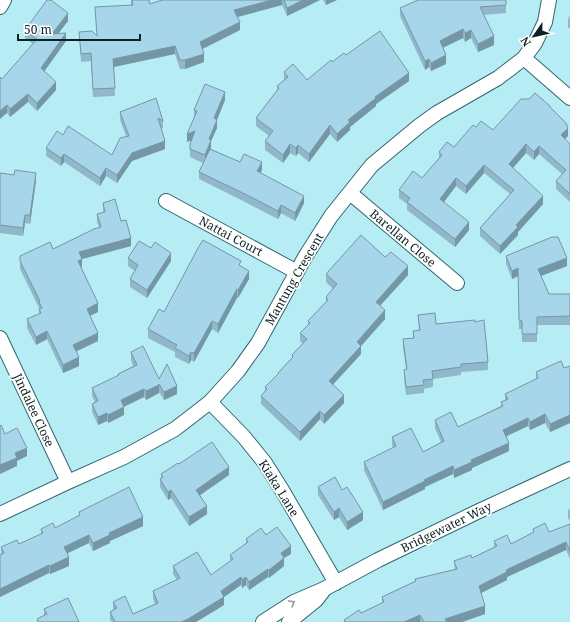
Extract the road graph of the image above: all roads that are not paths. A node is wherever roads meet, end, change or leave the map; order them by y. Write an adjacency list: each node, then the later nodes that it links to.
1 (4, 0): 3 (street)
2 (549, 0): 4 (street, Mantung Crescent)
3 (0, 7)
4 (524, 58): 5 (street); 6 (street, Mantung Crescent)
5 (570, 98)
6 (350, 193): 8 (street, Mantung Crescent); 9 (street, Barellan Close)
7 (166, 201): 8 (street, Nattai Court)
8 (297, 272): 11 (street, Mantung Crescent)
9 (457, 284)
10 (0, 338): 13 (street, Jindalee Close)
11 (210, 402): 13 (street, Mantung Crescent); 15 (street, Kiaka Lane)
12 (570, 469): 15 (street, Bridgewater Way)
13 (68, 482): 14 (street, Mantung Crescent)
14 (0, 514)
15 (330, 586): 16 (street, Bridgewater Way, one-way to 15); 17 (street, Bridgewater Way)
16 (263, 622)
17 (289, 622)

